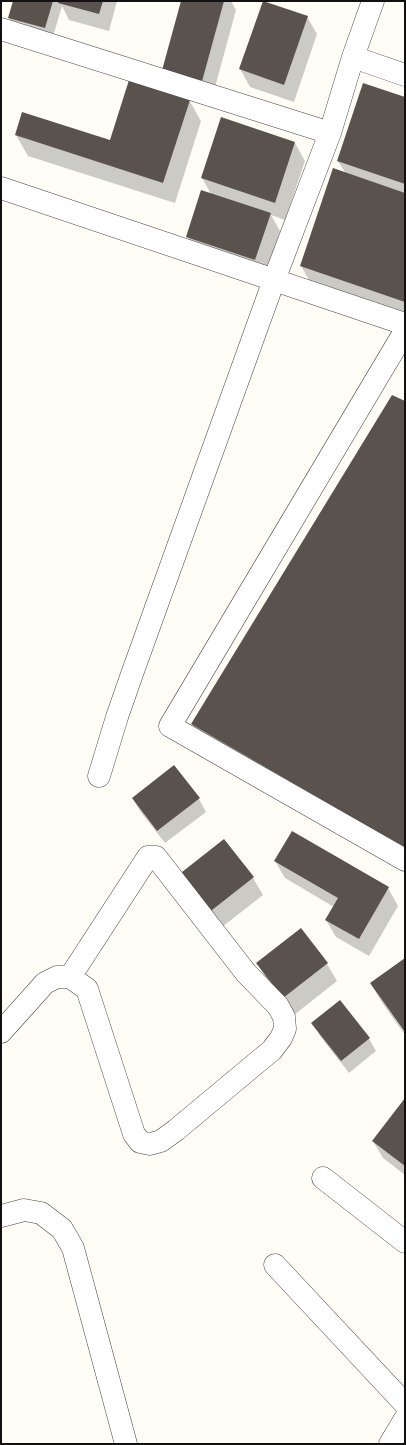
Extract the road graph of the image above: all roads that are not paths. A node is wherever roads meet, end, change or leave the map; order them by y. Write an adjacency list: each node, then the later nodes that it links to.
1 (373, 1): 3 (street)
2 (1, 29): 5 (street)
3 (353, 57): 4 (street); 5 (street)
4 (405, 74)
5 (330, 133): 7 (street)
6 (1, 188): 7 (street)
7 (274, 280): 8 (street); 10 (street)
8 (405, 324)
9 (405, 331): 11 (street)
10 (99, 776)
11 (405, 860)
12 (70, 977): 12 (street); 13 (street)
13 (1, 1032)
14 (323, 1178): 16 (street)
15 (1, 1216): 20 (street)
16 (405, 1242)
17 (275, 1265): 18 (street)
18 (405, 1404)
19 (405, 1418): 21 (street)
20 (126, 1444)
21 (390, 1444)

